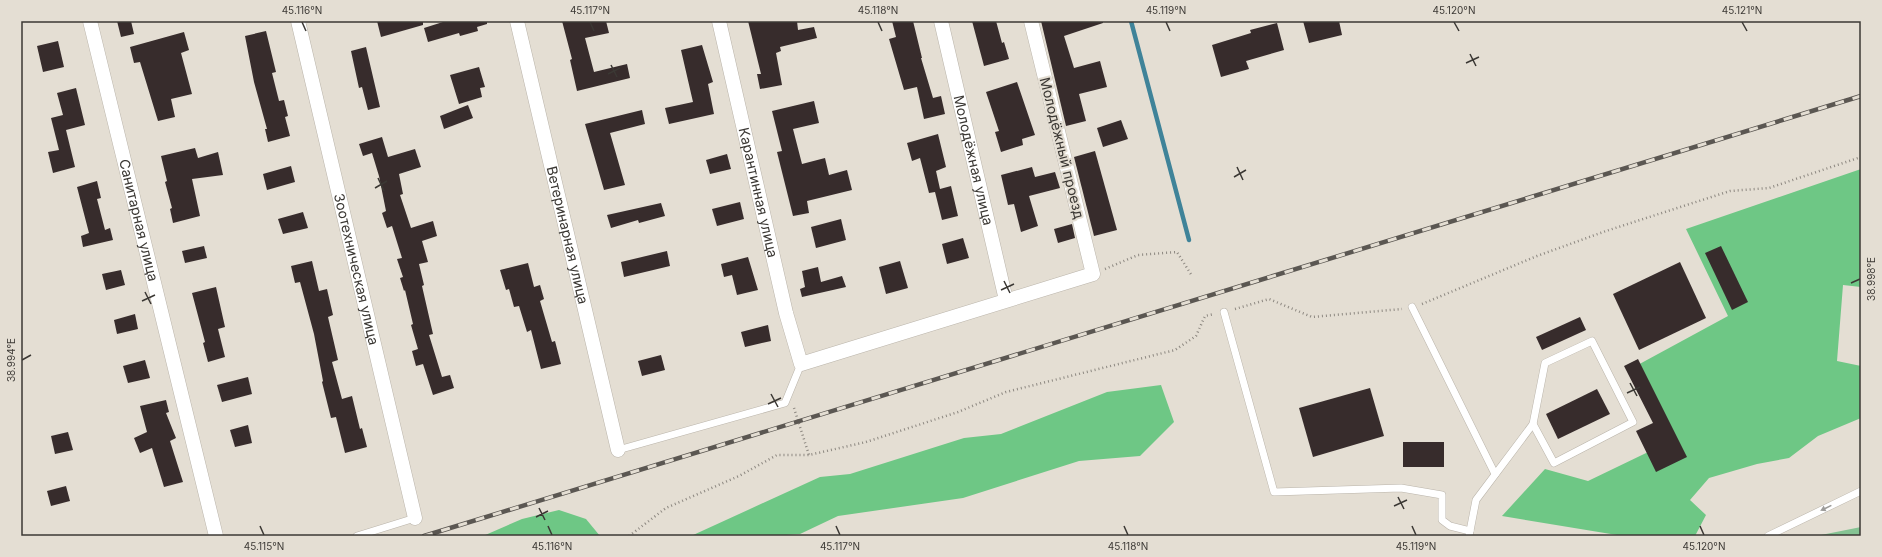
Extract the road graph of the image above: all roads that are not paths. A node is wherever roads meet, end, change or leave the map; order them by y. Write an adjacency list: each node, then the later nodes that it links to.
1 (90, 21): 17 (street, Санитарная улица)
2 (298, 21): 15 (street, Зоотехническая улица)
3 (517, 21): 12 (street, Ветеринарная улица)
4 (719, 21): 10 (street, Карантинная улица)
5 (941, 21): 7 (street, Молодёжная улица)
6 (1031, 21): 7 (street, Молодёжный проезд)
7 (1006, 300): 10 (street)
8 (1412, 308): 13 (lane)
9 (1224, 312): 16 (lane)
10 (801, 364): 12 (lane)
11 (1533, 424): 11 (lane); 13 (lane)
12 (618, 450)
13 (1496, 474): 16 (lane)
14 (1861, 491): 19 (lane, one-way to 19)
15 (415, 518): 18 (lane)
16 (1469, 533)
17 (216, 536)
18 (357, 536)
19 (1768, 536)

